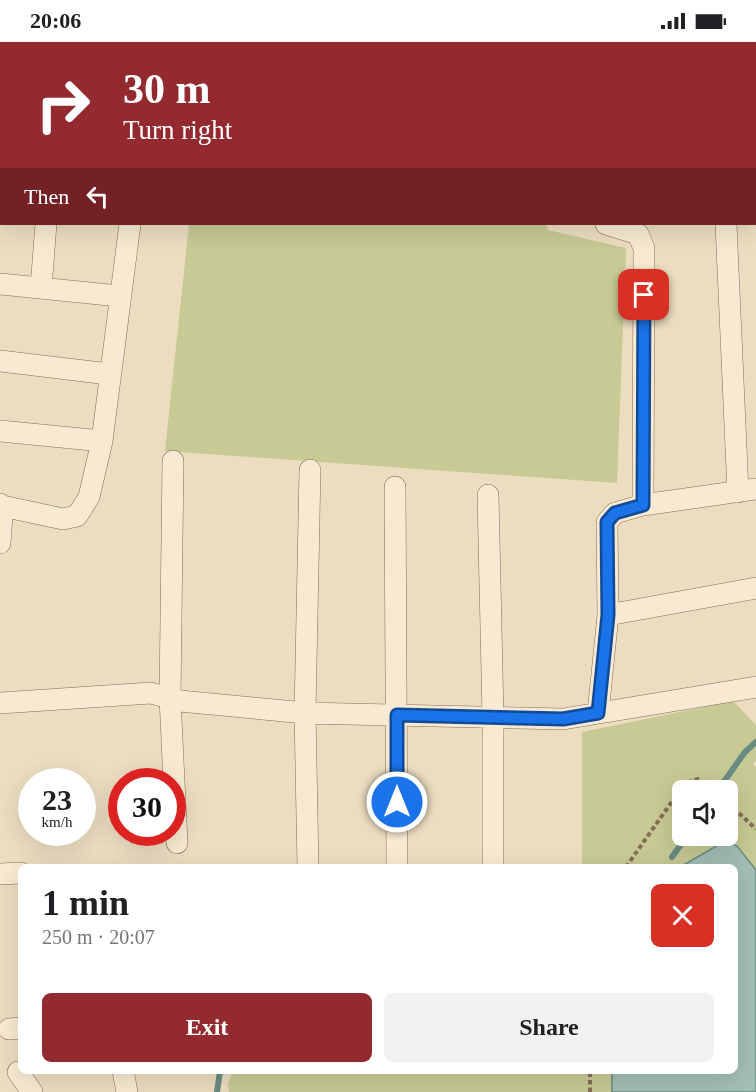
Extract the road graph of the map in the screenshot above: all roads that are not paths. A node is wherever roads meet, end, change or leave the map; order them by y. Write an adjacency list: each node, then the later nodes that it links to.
1 (46, 225): 6 (street)
2 (130, 225): 7 (street)
3 (609, 225): 18 (street)
4 (726, 225): 15 (street)
5 (0, 284): 6 (street)
6 (41, 288): 7 (street)
7 (119, 296): 9 (street)
8 (0, 361): 9 (street)
9 (109, 374): 11 (street)
10 (0, 431): 11 (street)
11 (102, 441): 17 (street)
12 (173, 461): 23 (street)
13 (310, 470): 25 (street)
14 (395, 487): 27 (street)
15 (747, 491): 18 (street)
16 (488, 495): 28 (street)
17 (1, 505): 19 (street)
18 (643, 505): 21 (street)
19 (0, 543)
20 (756, 588): 21 (street)
21 (608, 615): 26 (street)
22 (756, 687): 26 (street)
23 (170, 699): 24 (street); 25 (street); 29 (street)
24 (0, 704)
25 (306, 713): 27 (street); 30 (street)
26 (598, 713): 28 (street)
27 (397, 715): 28 (street); 31 (street)
28 (493, 717): 32 (street)
29 (173, 768)
30 (308, 864)
31 (397, 864)
32 (493, 864)
33 (18, 873): 34 (street)
34 (0, 874)
35 (19, 1074): 37 (street)
36 (124, 1074): 38 (street)
37 (32, 1092)
38 (127, 1092)

